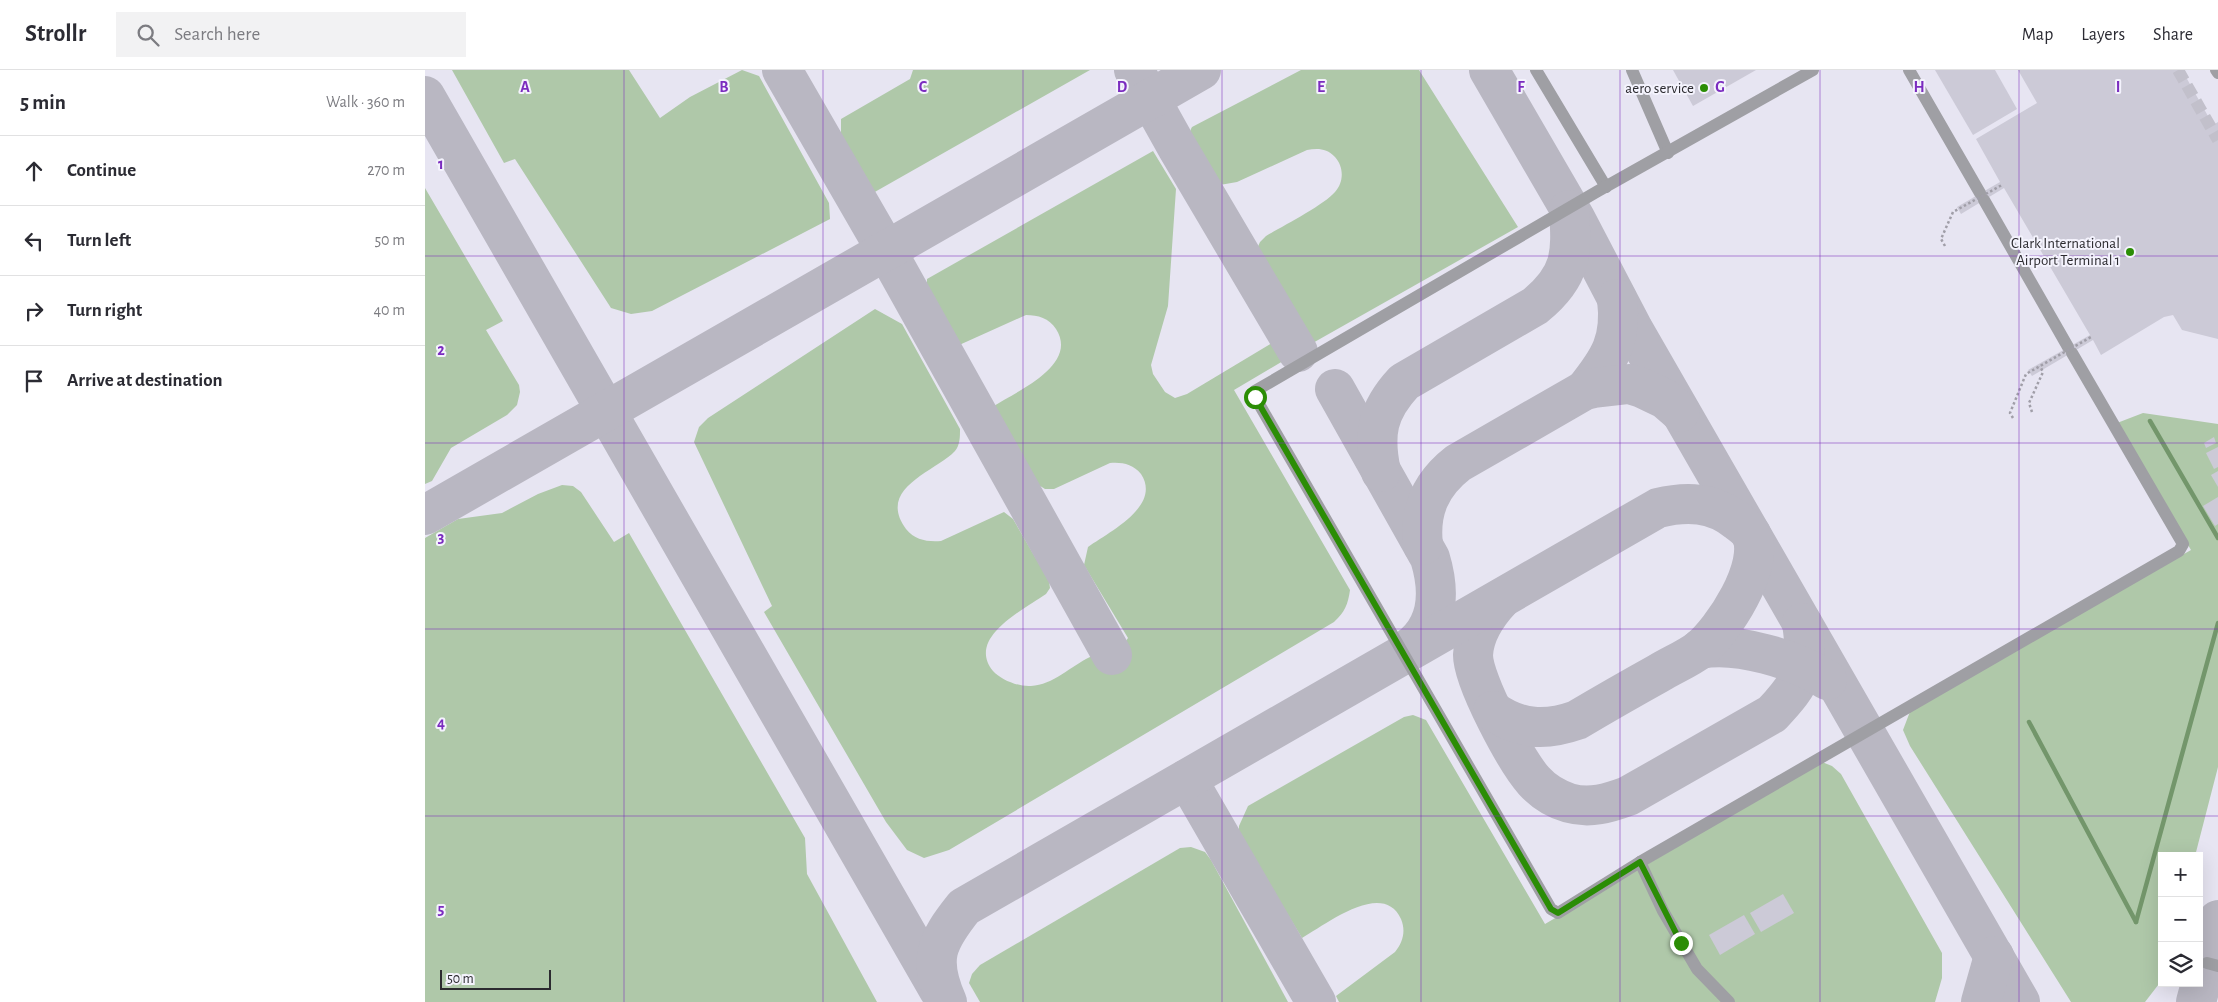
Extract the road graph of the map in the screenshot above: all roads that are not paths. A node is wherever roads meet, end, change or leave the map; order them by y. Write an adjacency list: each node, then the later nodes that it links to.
1 (1536, 70): 6 (lane)
2 (1632, 70): 5 (lane)
3 (1813, 70): 5 (lane)
4 (1909, 70): 7 (lane)
5 (1668, 153): 6 (lane)
6 (1606, 187): 7 (lane)
7 (1640, 862): 8 (lane)
8 (1729, 1002)

